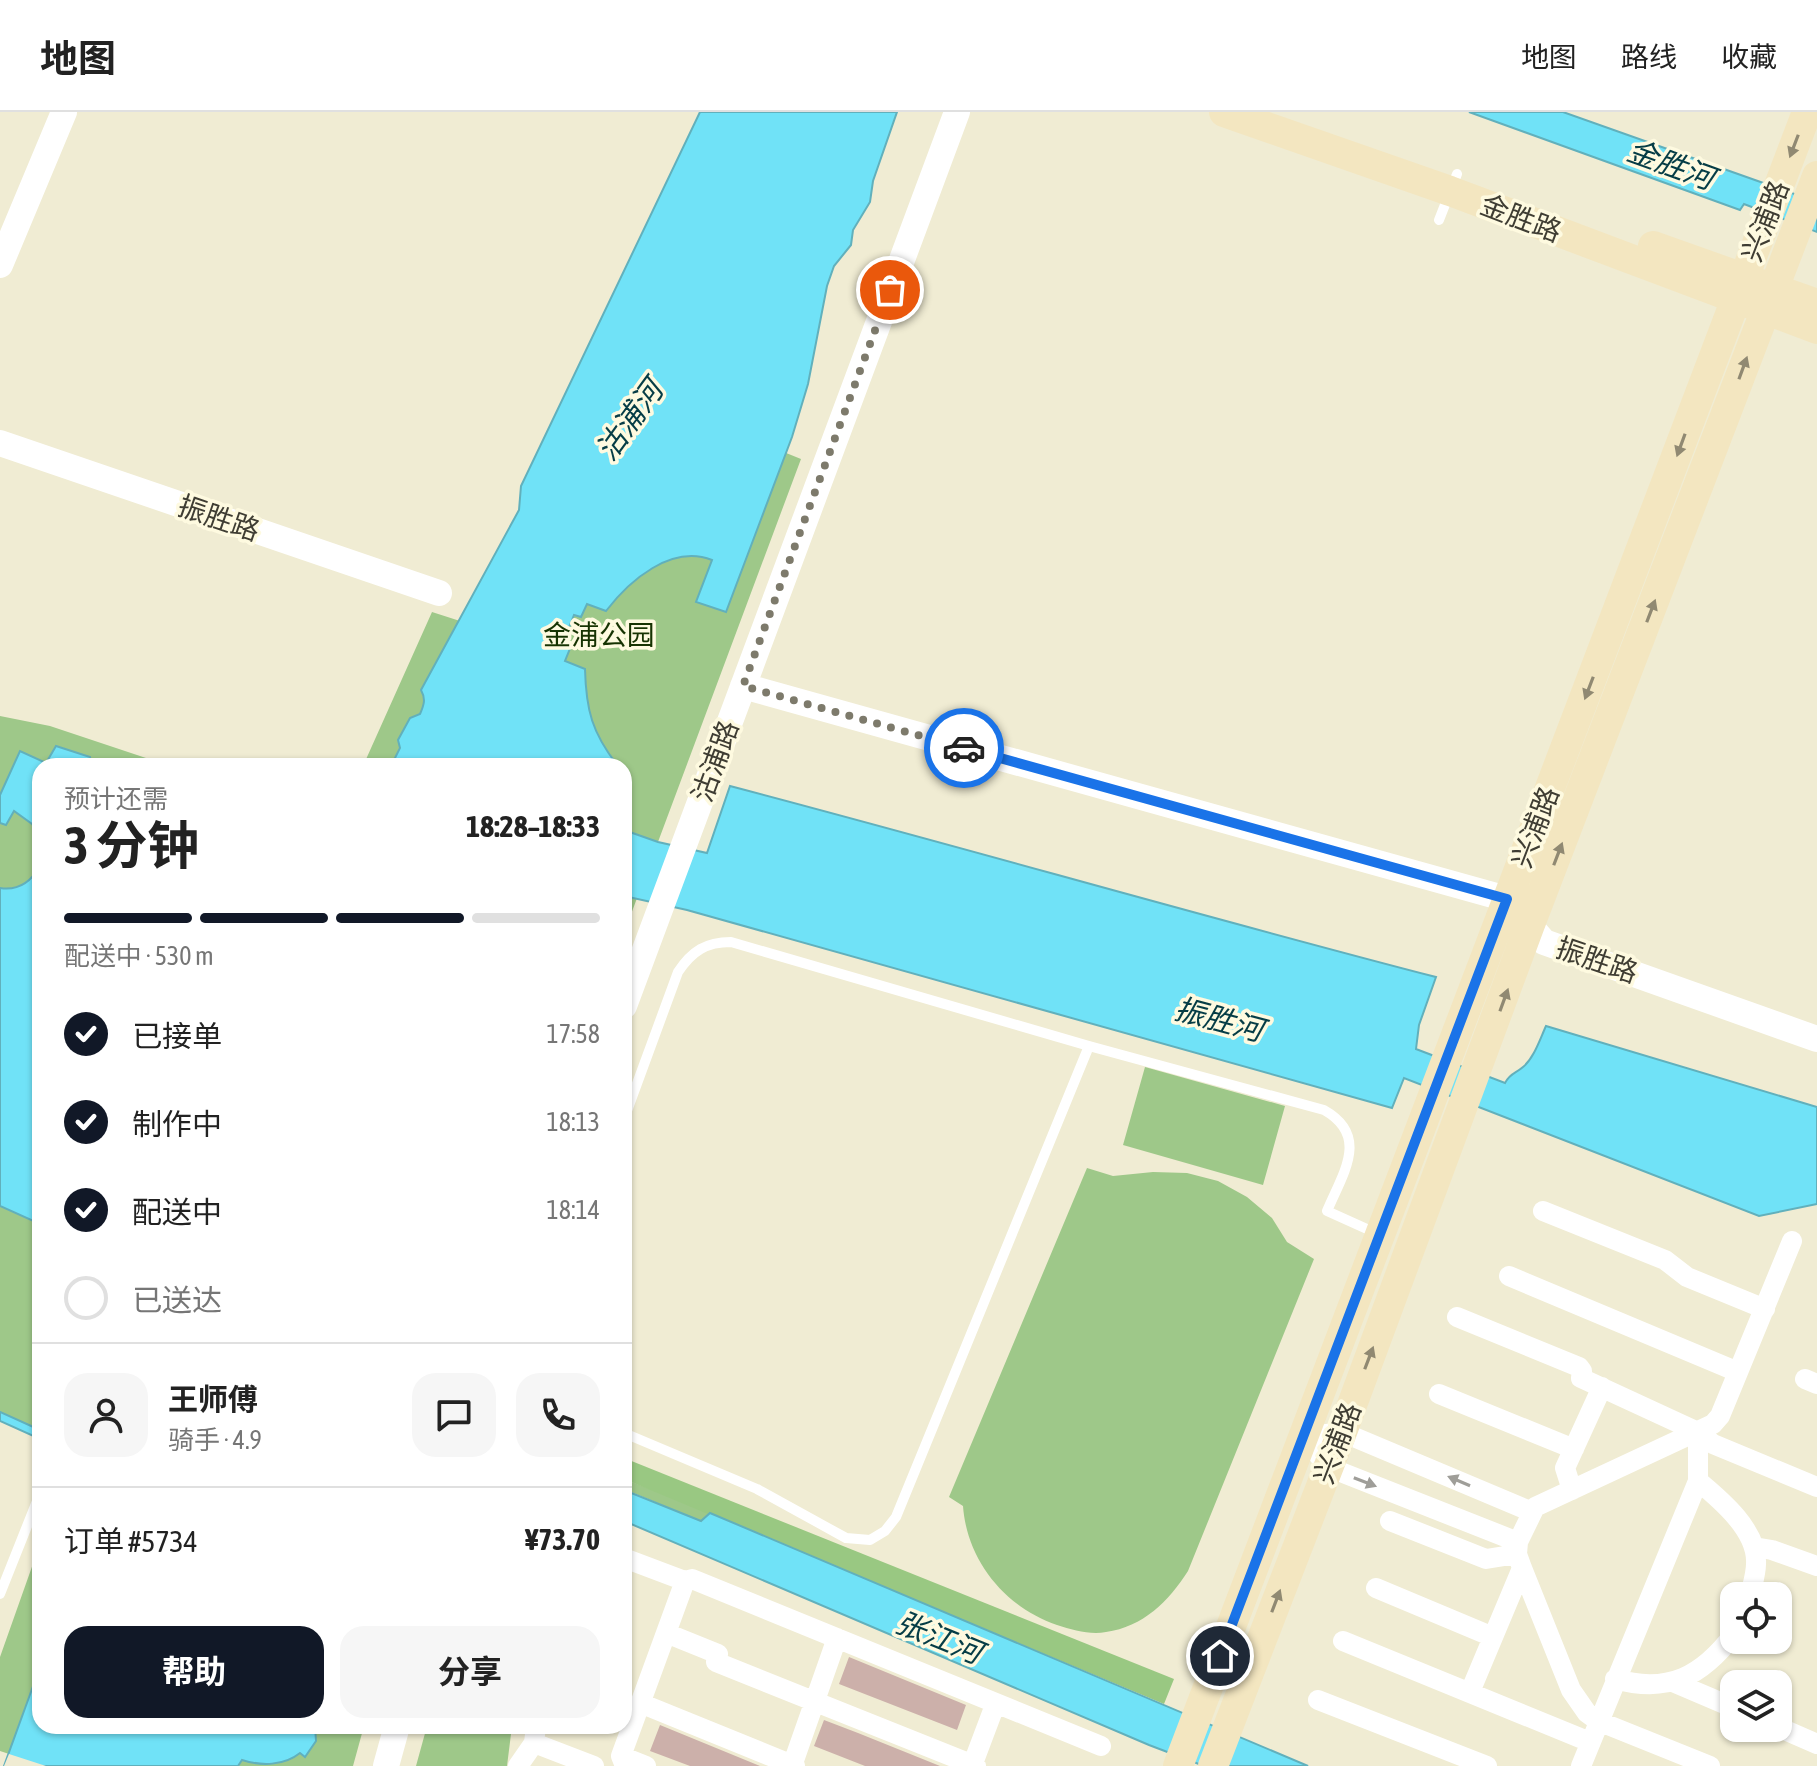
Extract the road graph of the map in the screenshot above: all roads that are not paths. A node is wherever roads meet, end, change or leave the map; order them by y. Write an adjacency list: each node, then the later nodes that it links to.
1 (64, 112): 9 (street)
2 (957, 112): 16 (street, 沽浦路)
3 (1224, 112): 6 (main road, 金胜路)
4 (1280, 112): 6 (main road, 金胜路)
5 (1807, 112): 10 (main road, 兴浦路, one-way to 10)
6 (1453, 183): 8 (lane); 10 (main road, 金胜路)
7 (1814, 185): 11 (main road, 兴浦路)
8 (1439, 220)
9 (0, 265)
10 (1739, 288): 11 (main road, 金胜路); 17 (main road, 兴浦路, one-way to 17)
11 (1769, 299): 12 (main road, 金胜路); 13 (main road, 金胜路); 18 (main road, 兴浦路, one-way to 11)
12 (1817, 304)
13 (1817, 329)
14 (0, 443): 15 (street, 振胜路)
15 (439, 593)
16 (743, 686): 17 (street); 19 (street, 沽浦路)
17 (1507, 899): 18 (street, 振胜路); 24 (main road, 兴浦路)
18 (1529, 927): 20 (street, 振胜路); 32 (main road, 兴浦路, one-way to 18)
19 (632, 984)
20 (1817, 1039)
21 (1089, 1046): 22 (lane); 24 (lane); 34 (lane)
22 (632, 1097)
23 (1543, 1211): 27 (street)
24 (1380, 1235): 35 (main road, 兴浦路)
25 (1792, 1241): 27 (street)
26 (1509, 1276): 29 (street)
27 (1765, 1309): 29 (street)
28 (1457, 1317): 30 (street)
29 (1738, 1372): 33 (street)
30 (1602, 1387): 33 (street); 36 (street)
31 (1439, 1394): 36 (street)
32 (1342, 1432): 35 (street); 37 (main road, 兴浦路); 41 (street, one-way to 32)
33 (1698, 1432): 38 (street); 39 (street); 40 (street)
34 (632, 1436)
35 (1304, 1437): 37 (street); 75 (main road, 兴浦路)
36 (1574, 1449): 40 (street)
37 (1328, 1467): 45 (street, one-way to 45); 83 (main road, 兴浦路, one-way to 37)
38 (1698, 1481): 44 (street); 57 (street)
39 (1817, 1487)
40 (1572, 1490): 41 (street)
41 (1530, 1511): 45 (street)
42 (32, 1514): 51 (lane)
43 (1390, 1521): 45 (street)
44 (1754, 1547): 47 (street); 49 (street)
45 (1519, 1555): 53 (street); 66 (street)
46 (632, 1561): 48 (street)
47 (1817, 1566)
48 (685, 1581): 52 (street); 54 (street)
49 (1753, 1582)
50 (1376, 1588): 53 (street)
51 (0, 1594)
52 (666, 1633): 61 (street); 63 (street)
53 (1493, 1637): 59 (street)
54 (837, 1638): 61 (street); 64 (street)
55 (1343, 1641): 59 (street)
56 (1720, 1652): 58 (street)
57 (1615, 1679): 58 (street); 66 (street)
58 (1673, 1682): 62 (street)
59 (1470, 1692): 71 (street)
60 (1318, 1700): 84 (street)
61 (815, 1701): 81 (street); 82 (street)
62 (1720, 1702)
63 (640, 1703): 65 (street); 81 (street)
64 (995, 1705): 73 (street); 82 (street)
65 (632, 1716)
66 (1598, 1721): 71 (street); 85 (street)
67 (1792, 1733): 72 (street)
68 (395, 1734): 77 (street)
69 (535, 1734): 78 (street); 79 (street)
70 (624, 1734): 74 (street)
71 (1590, 1742): 76 (street)
72 (1817, 1744)
73 (1101, 1746)
74 (623, 1761): 80 (street)
75 (1178, 1765)
76 (1585, 1765)
77 (386, 1766)
78 (518, 1766)
79 (594, 1766)
80 (646, 1766)
81 (793, 1766)
82 (974, 1766)
83 (1213, 1766)
84 (1487, 1766)
85 (1710, 1766)

